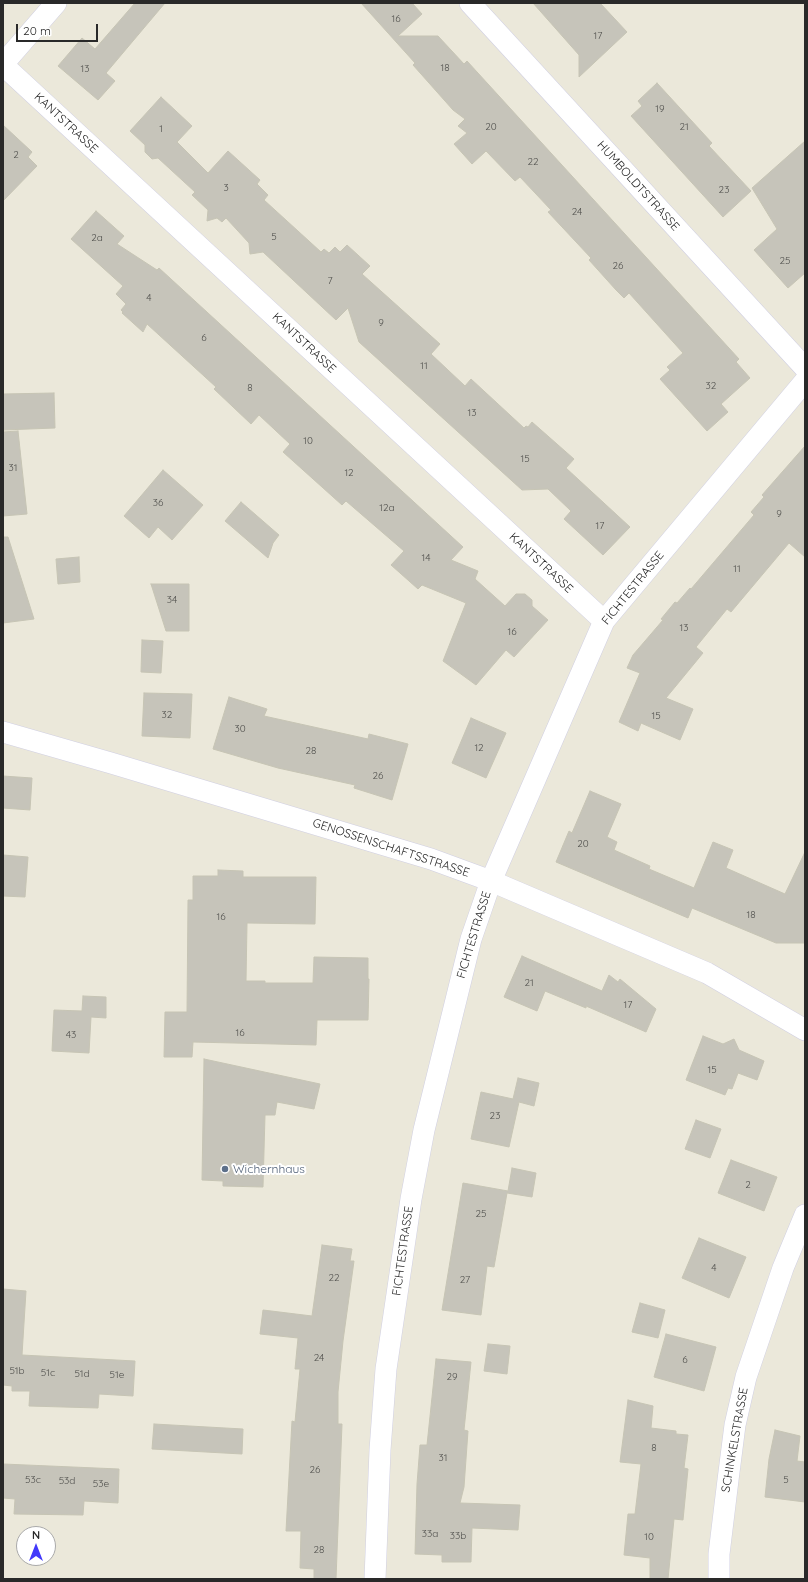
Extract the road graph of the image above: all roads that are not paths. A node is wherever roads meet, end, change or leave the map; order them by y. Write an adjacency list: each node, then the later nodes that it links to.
1 (56, 3): 3 (street)
2 (470, 3): 4 (street, HUMBOLDTSTRASSE)
3 (3, 64): 6 (street, KANTSTRASSE)
4 (805, 368)
5 (805, 381): 6 (street, FICHTESTRASSE)
6 (604, 621): 8 (street, FICHTESTRASSE)
7 (3, 732): 8 (street, GENOSSENSCHAFTSSTRASSE)
8 (491, 881): 9 (street, GENOSSENSCHAFTSSTRASSE); 11 (street, FICHTESTRASSE)
9 (805, 1030)
10 (805, 1215): 12 (street, SCHINKELSTRASSE)
11 (375, 1579)
12 (718, 1579)

